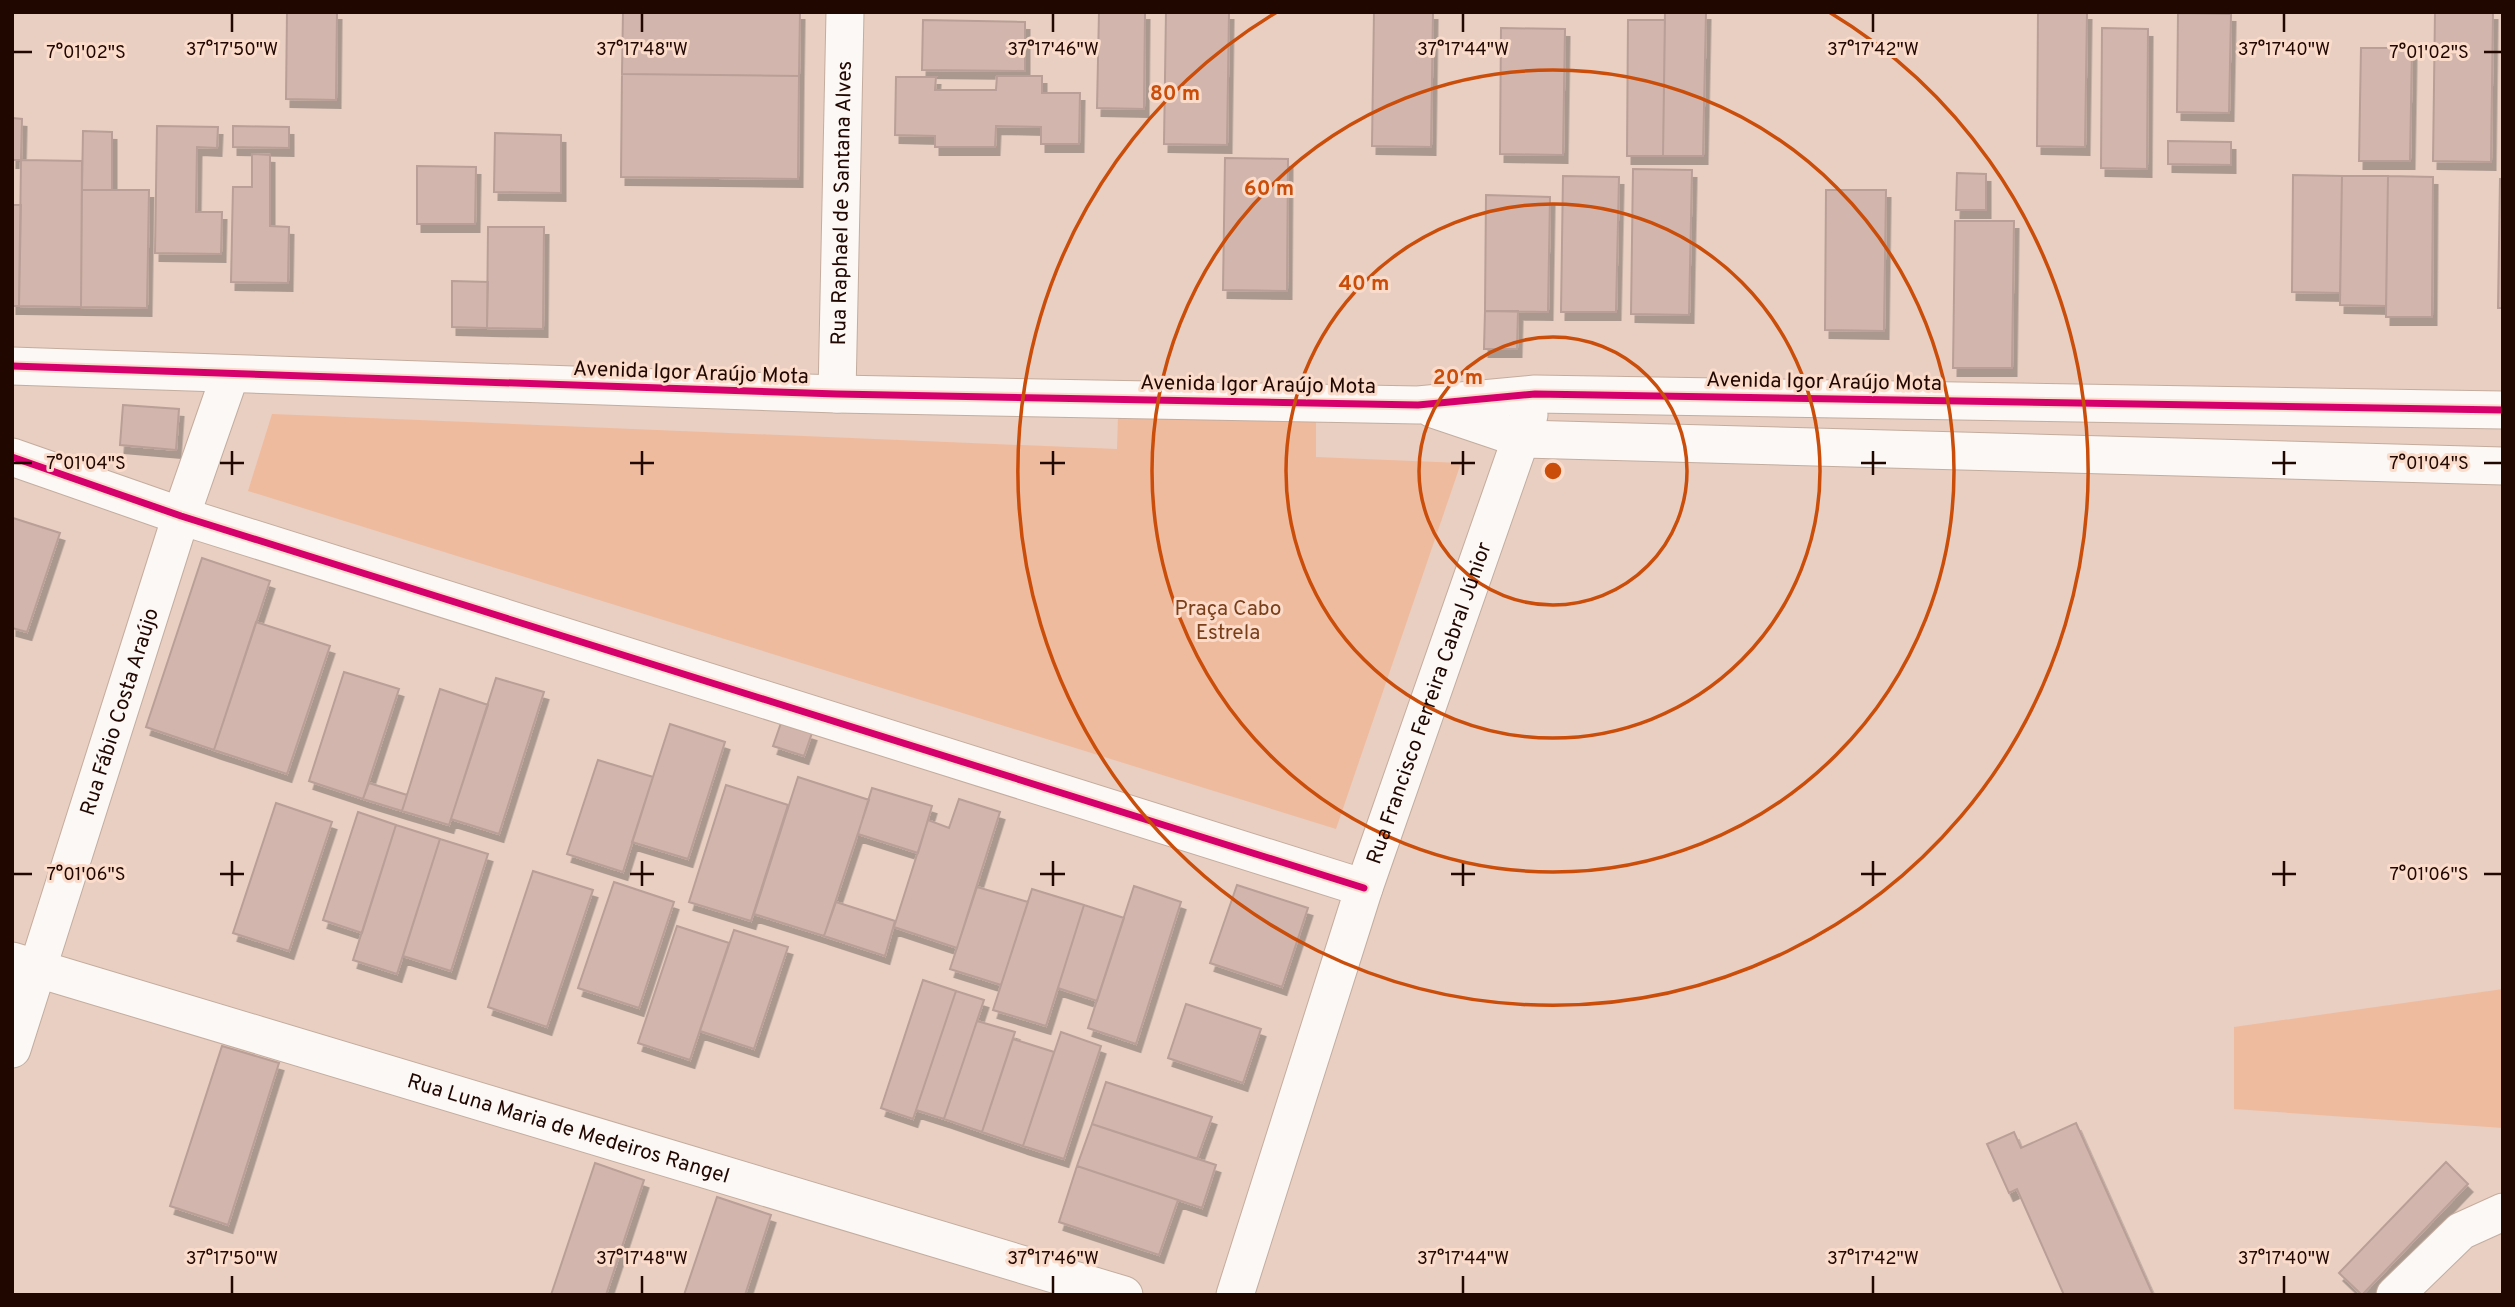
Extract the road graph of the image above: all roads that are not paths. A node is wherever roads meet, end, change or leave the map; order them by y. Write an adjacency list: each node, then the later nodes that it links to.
1 (845, 12): 4 (street, Rua Raphael de Santana Alves)
2 (12, 366): 3 (street, Avenida Igor Araújo Mota)
3 (230, 375): 4 (street, Avenida Igor Araújo Mota); 11 (street, Rua Fábio Costa Araújo)
4 (837, 394): 6 (street, Avenida Igor Araújo Mota)
5 (1535, 394): 6 (street, Avenida Igor Araújo Mota); 7 (street, Avenida Igor Araújo Mota); 8 (street, Rua Francisco Ferreira Cabral Júnior)
6 (1418, 405): 8 (street, Avenida Igor Araújo Mota)
7 (2503, 410)
8 (1522, 439): 10 (street, Avenida Igor Araújo Mota); 12 (street, Rua Francisco Ferreira Cabral Júnior)
9 (12, 457): 11 (street)
10 (2503, 466)
11 (181, 516): 12 (street); 13 (street, Rua Fábio Costa Araújo)
12 (1364, 888): 17 (street, Rua Francisco Ferreira Cabral Júnior)
13 (25, 965): 14 (street, Rua Fábio Costa Araújo); 16 (street, Rua Luna Maria de Medeiros Rangel)
14 (12, 1049)
15 (2503, 1212): 18 (street)
16 (1124, 1295)
17 (1235, 1295)
18 (2395, 1295)

